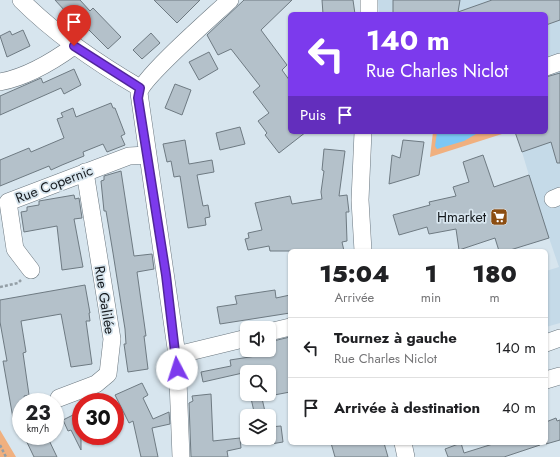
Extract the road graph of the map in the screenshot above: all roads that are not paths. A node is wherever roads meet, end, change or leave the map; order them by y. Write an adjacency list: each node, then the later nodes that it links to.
1 (21, 0): 5 (street)
2 (230, 0): 9 (street)
3 (369, 0): 4 (street)
4 (369, 12)
5 (74, 46): 8 (street); 9 (street)
6 (560, 62): 7 (street)
7 (548, 66)
8 (0, 82)
9 (140, 88): 11 (street)
10 (363, 134): 13 (street)
11 (147, 155): 12 (street, Rue Copernic); 20 (street)
12 (85, 172): 14 (street, Rue Copernic); 23 (street, Rue Galilée)
13 (363, 249)
14 (31, 270)
15 (288, 327): 16 (street)
16 (276, 330)
17 (560, 338): 19 (street)
18 (240, 340): 20 (street)
19 (548, 341)
20 (176, 355): 25 (street)
21 (560, 376): 22 (street)
22 (548, 379)
23 (64, 396)
24 (403, 445): 26 (street)
25 (181, 457)
26 (406, 457)

